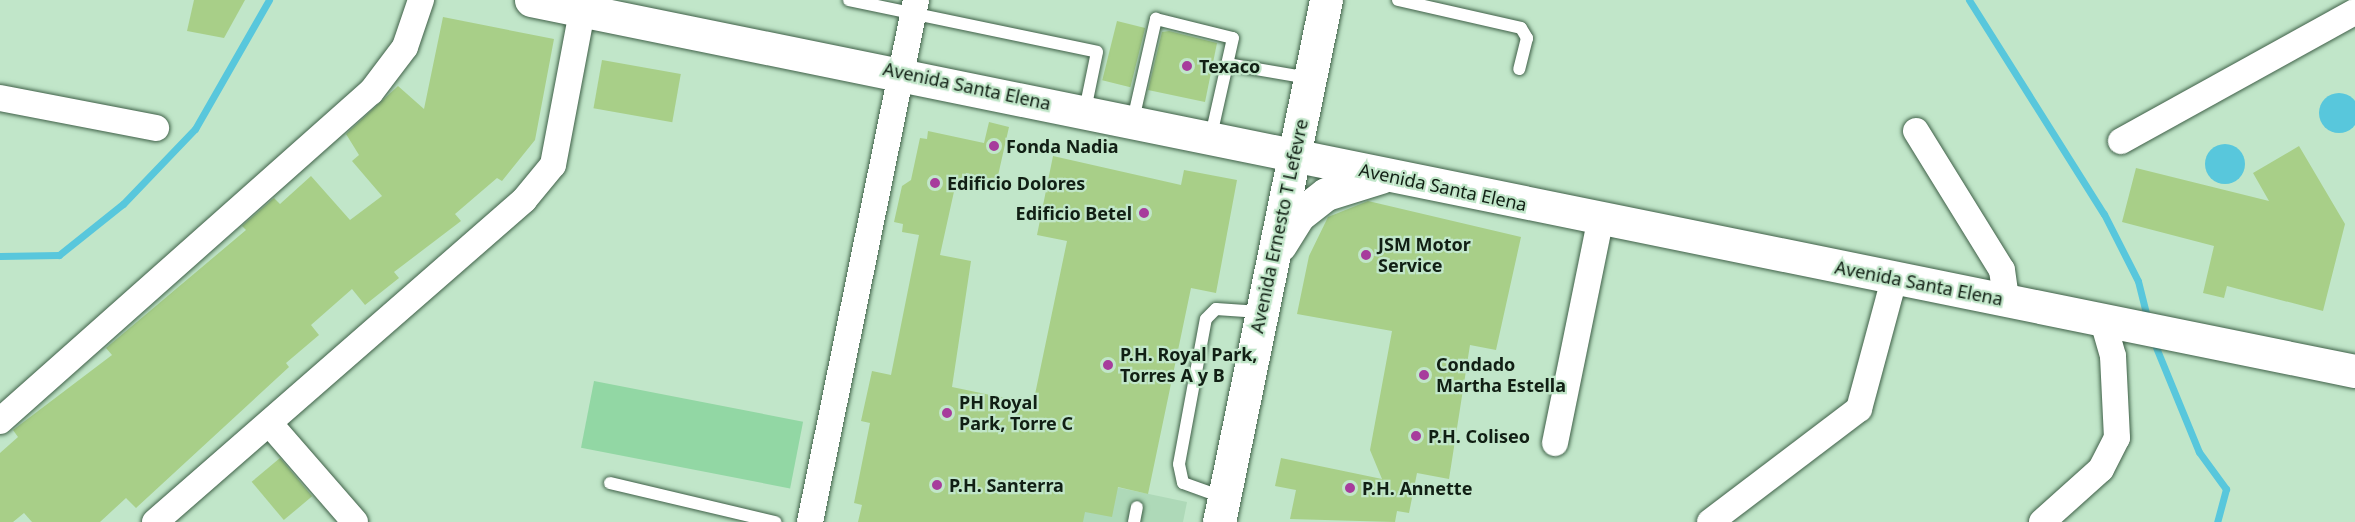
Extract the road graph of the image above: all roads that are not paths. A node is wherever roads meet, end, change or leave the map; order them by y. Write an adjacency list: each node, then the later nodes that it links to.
1 (421, 0): 29 (street)
2 (849, 0): 6 (lane)
3 (1326, 0): 12 (street, Avenida Ernesto T Lefevre)
4 (1398, 0): 10 (lane)
5 (539, 1): 7 (street, Avenida Santa Elena)
6 (914, 7): 11 (street); 14 (lane)
7 (582, 11): 11 (street, Avenida Santa Elena); 30 (street)
8 (2355, 12): 19 (street)
9 (1227, 64): 12 (lane); 15 (lane); 18 (lane)
10 (1519, 69)
11 (902, 72): 14 (street, Avenida Santa Elena); 38 (street)
12 (1310, 78): 20 (street, Avenida Ernesto T Lefevre)
13 (0, 98): 16 (street)
14 (1085, 110): 15 (street, Avenida Santa Elena)
15 (1133, 120): 18 (street, Avenida Santa Elena)
16 (156, 128)
17 (1916, 131): 25 (street)
18 (1210, 136): 20 (street, Avenida Santa Elena)
19 (2121, 141)
20 (1294, 155): 21 (street, Avenida Santa Elena); 23 (street, Avenida Ernesto T Lefevre)
21 (1396, 177): 22 (street, Avenida Santa Elena); 23 (street)
22 (1600, 222): 24 (street, Avenida Santa Elena); 31 (street)
23 (1271, 260): 26 (street, Avenida Ernesto T Lefevre)
24 (1894, 279): 25 (street, Avenida Santa Elena); 40 (street)
25 (2006, 299): 27 (street, Avenida Santa Elena)
26 (1261, 313): 34 (street, Avenida Ernesto T Lefevre); 34 (lane)
27 (2107, 319): 28 (street, Avenida Santa Elena); 41 (street)
28 (2355, 371)
29 (0, 421)
30 (269, 423): 35 (street); 36 (street)
31 (1555, 443)
32 (610, 483): 37 (lane)
33 (1137, 507): 39 (lane)
34 (1221, 510)
35 (156, 522)
36 (355, 522)
37 (775, 522)
38 (810, 522)
39 (1134, 522)
40 (1710, 522)
41 (2042, 522)

